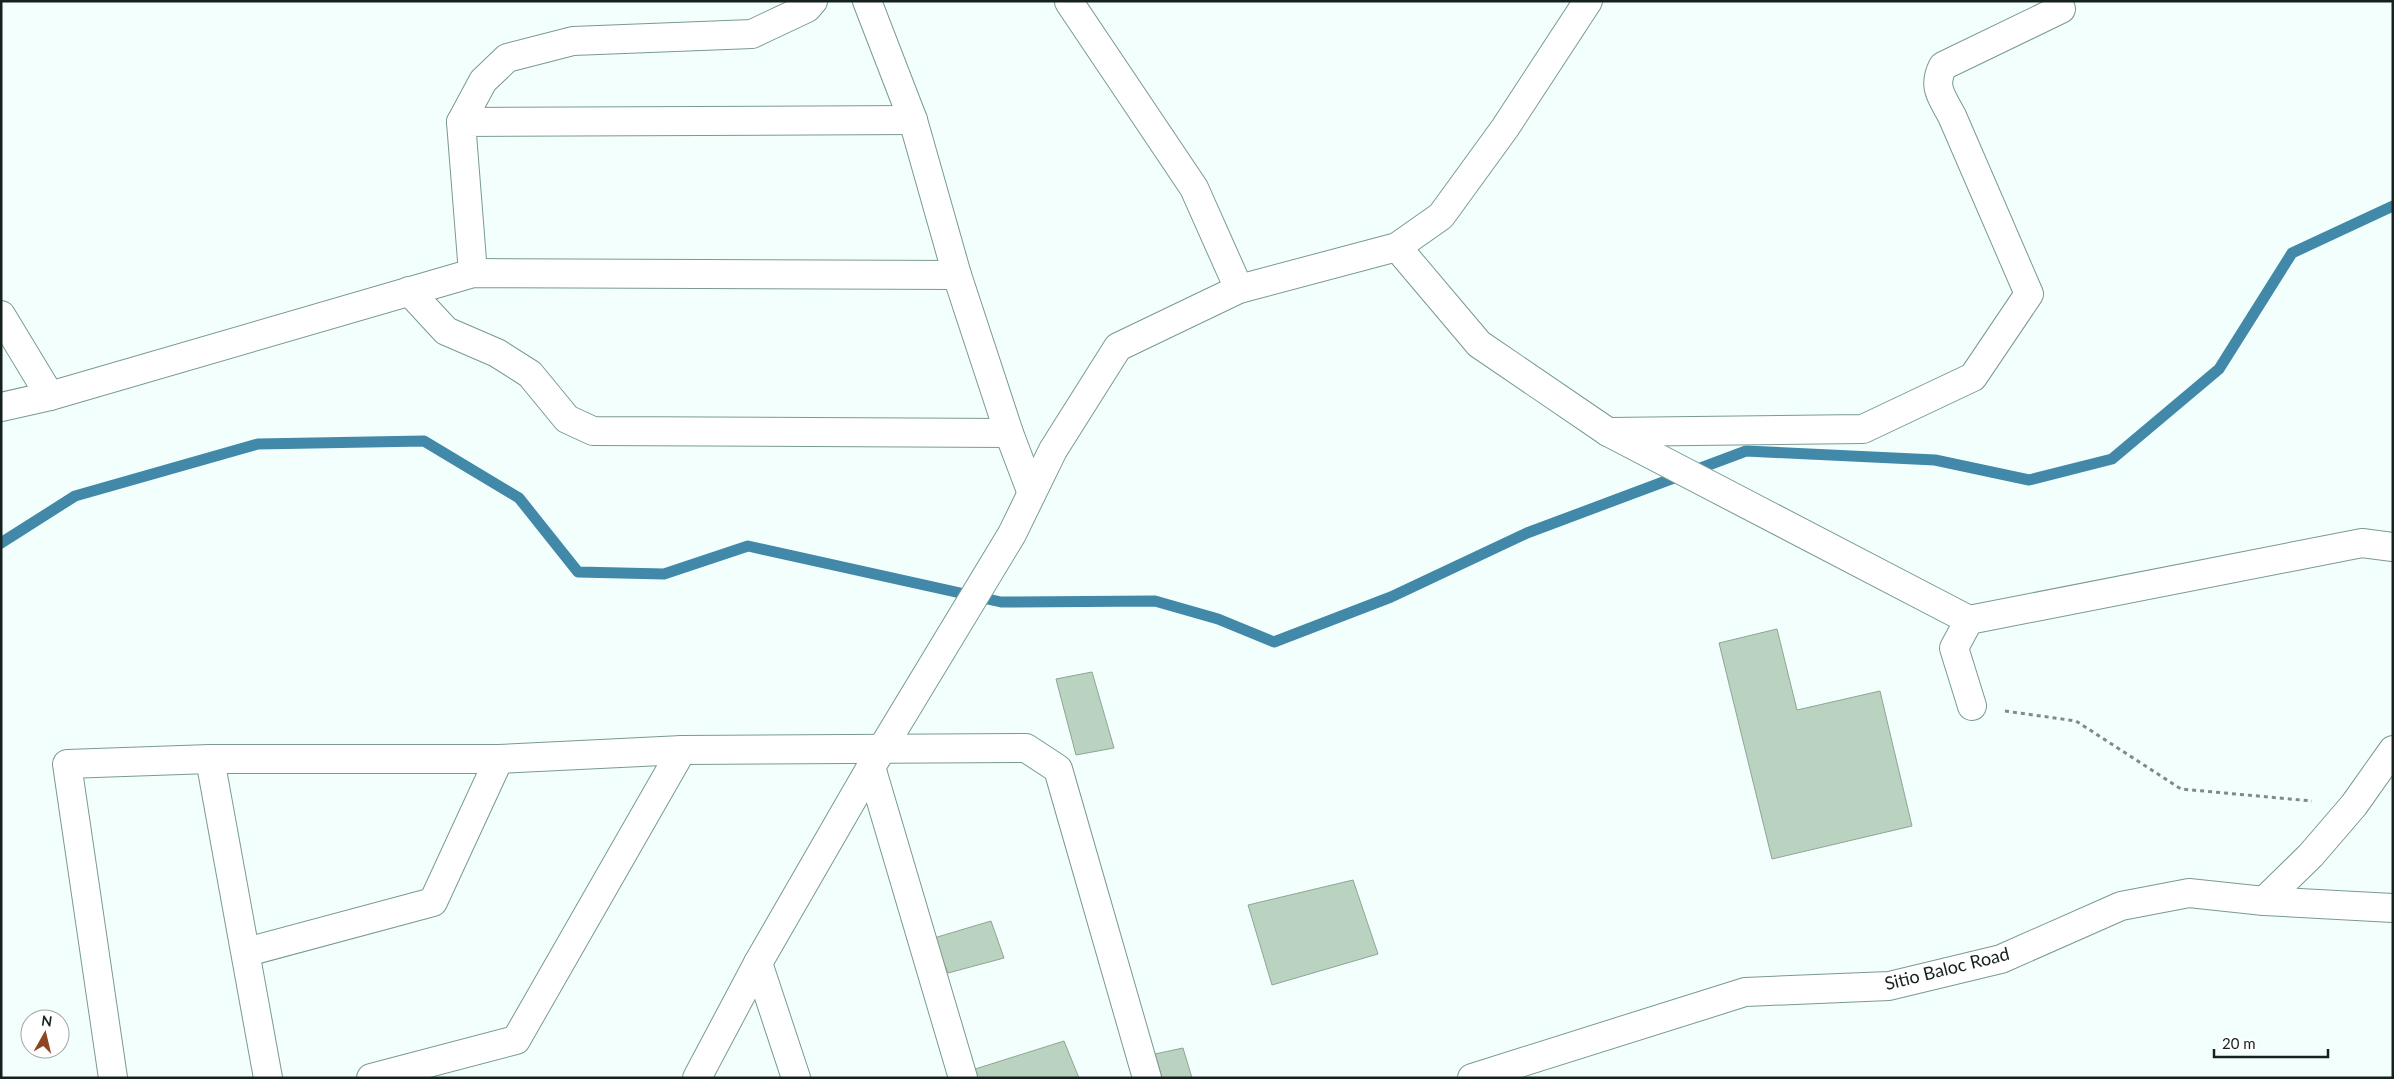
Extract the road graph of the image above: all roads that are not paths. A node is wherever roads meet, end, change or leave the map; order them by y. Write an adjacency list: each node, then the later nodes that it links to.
1 (813, 1): 7 (street)
2 (867, 1): 6 (street)
3 (1588, 1): 8 (street)
4 (1068, 2): 11 (street)
5 (2061, 9): 16 (street)
6 (913, 120): 7 (street); 10 (street)
7 (461, 122): 9 (street)
8 (1397, 247): 11 (street); 16 (street)
9 (472, 273): 10 (street); 12 (street)
10 (957, 275): 17 (street)
11 (1239, 289): 18 (street)
12 (409, 290): 14 (street); 17 (street)
13 (1, 315): 14 (street)
14 (50, 396): 15 (street)
15 (1, 407)
16 (1608, 432): 20 (street)
17 (1008, 433): 18 (street)
18 (1031, 491): 24 (street)
19 (2393, 547): 20 (street)
20 (1969, 620): 21 (street)
21 (1972, 706)
22 (682, 750): 24 (street); 26 (street); 33 (street)
23 (2393, 750): 27 (street)
24 (877, 757): 30 (street); 36 (street); 37 (street)
25 (210, 759): 26 (street); 29 (street); 31 (street)
26 (499, 759): 29 (street)
27 (2264, 901): 28 (street, Sitio Baloc Road); 38 (street, Sitio Baloc Road)
28 (2393, 908)
29 (247, 952): 32 (street)
30 (758, 963): 34 (street); 35 (street)
31 (113, 1078)
32 (268, 1078)
33 (371, 1078)
34 (696, 1078)
35 (796, 1078)
36 (963, 1078)
37 (1147, 1078)
38 (1472, 1078)

